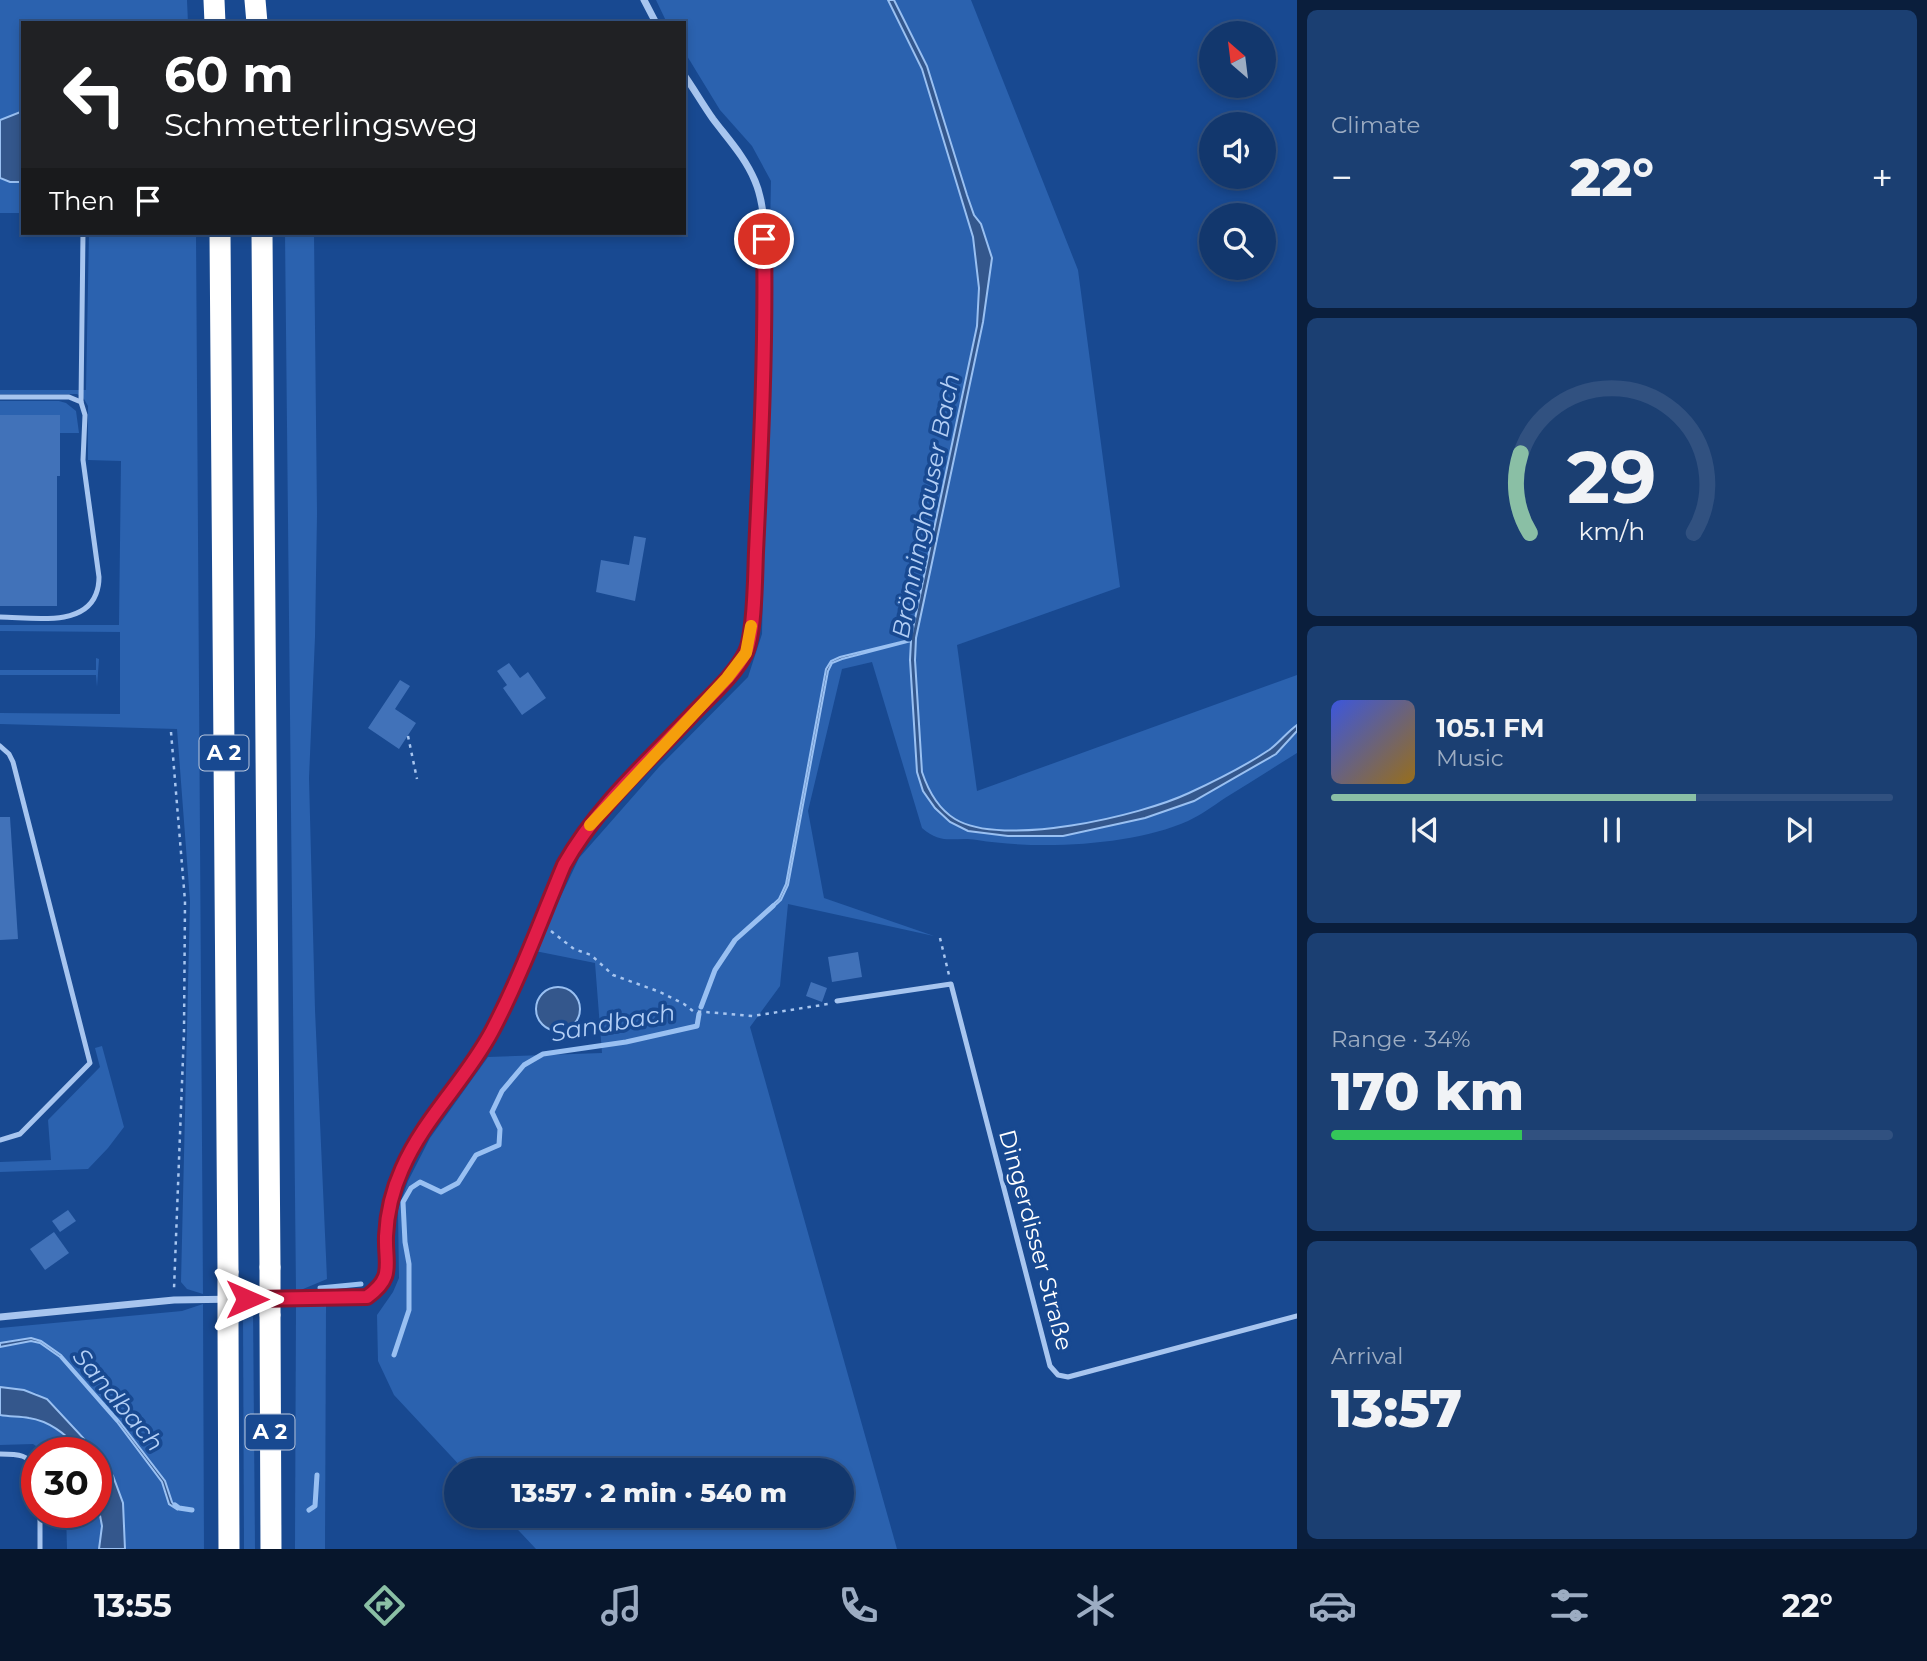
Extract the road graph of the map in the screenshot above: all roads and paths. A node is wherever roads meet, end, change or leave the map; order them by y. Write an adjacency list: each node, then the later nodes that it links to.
1 (214, 0): 4 (highway)
2 (256, 0): 5 (highway)
3 (644, 0): 6 (street)
4 (215, 21)
5 (257, 21)
6 (655, 21)
7 (686, 78): 18 (street)
8 (83, 235): 12 (lane)
9 (220, 235): 30 (highway, A 2, bridge)
10 (262, 235): 31 (highway, A 2, bridge)
11 (0, 397): 12 (lane)
12 (81, 402): 13 (lane)
13 (0, 617)
14 (171, 732): 23 (path)
15 (408, 736): 17 (path)
16 (0, 746): 22 (lane)
17 (417, 779)
18 (540, 922): 21 (path); 23 (street)
19 (940, 937): 20 (path)
20 (951, 985): 21 (lane); 24 (lane, Dingerdisser Straße)
21 (837, 1001)
22 (0, 1140)
23 (174, 1300): 25 (street)
24 (1297, 1316)
25 (0, 1317)
26 (0, 1454): 27 (lane)
27 (21, 1454)
28 (40, 1528): 29 (lane)
29 (40, 1549)
30 (229, 1549)
31 (271, 1549)

